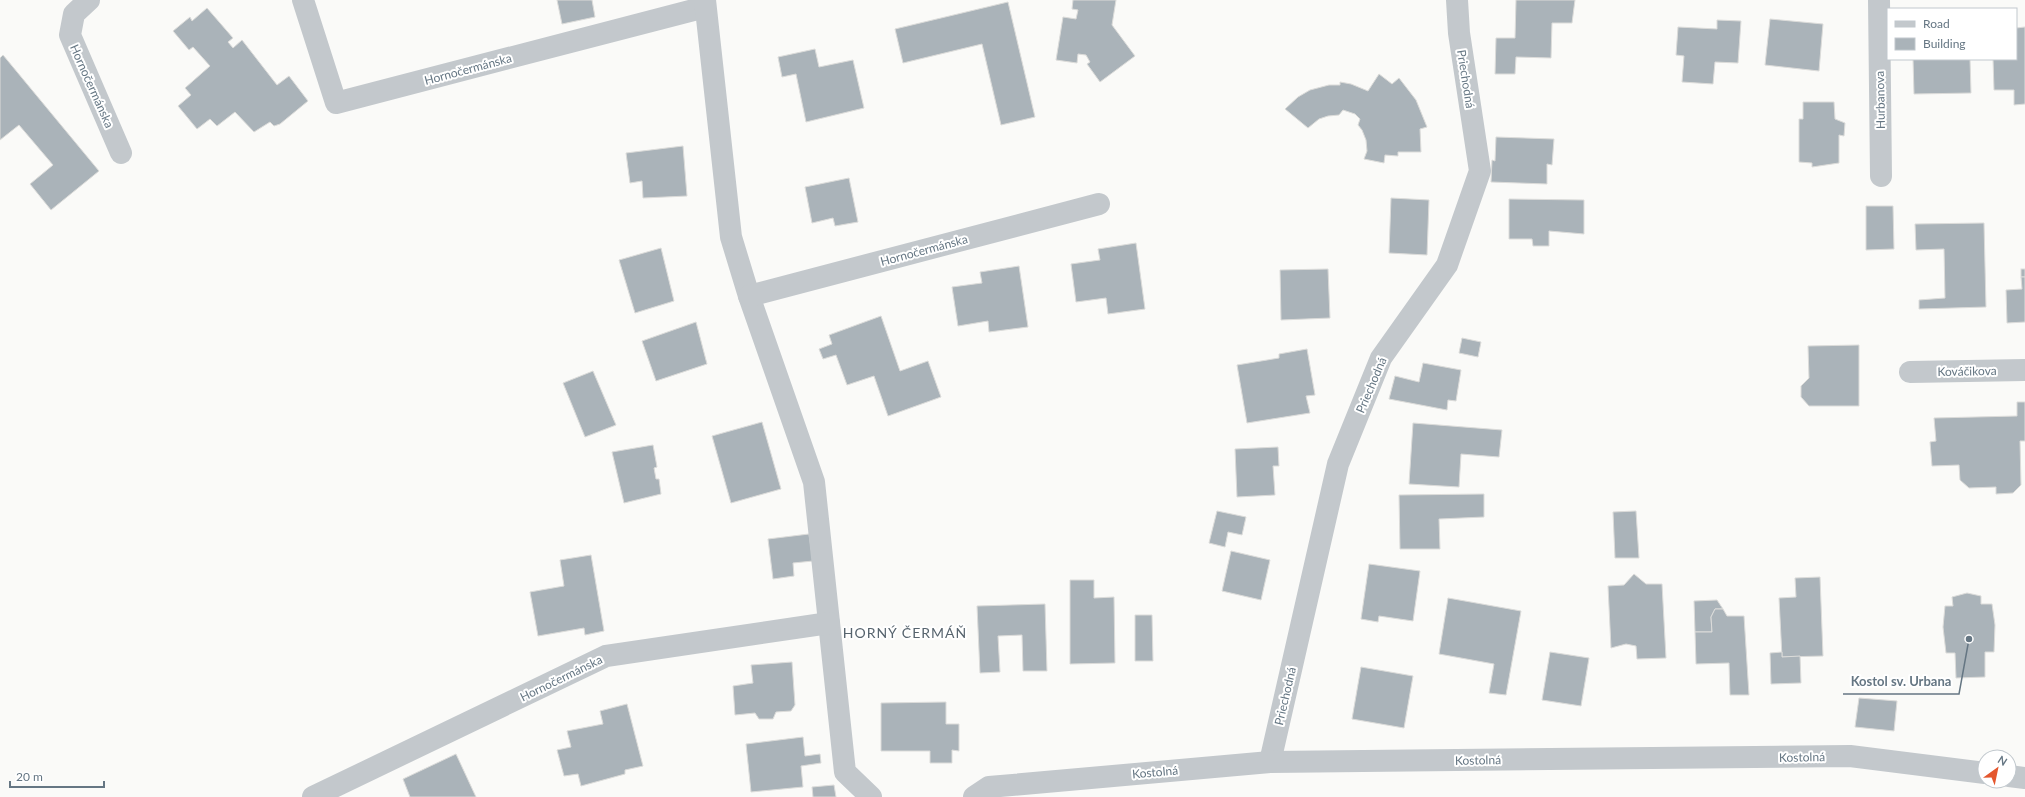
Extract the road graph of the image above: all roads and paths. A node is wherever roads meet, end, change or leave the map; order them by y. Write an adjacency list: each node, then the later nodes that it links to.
1 (89, 0): 6 (street, Hornočermánska)
2 (302, 0): 5 (street, Hornočermánska)
3 (1457, 0): 13 (street, Priechodná)
4 (1878, 0): 7 (street, Hurbanova)
5 (705, 3): 9 (street, Hornočermánska)
6 (121, 153)
7 (1881, 176)
8 (1098, 204): 9 (street, Hornočermánska)
9 (749, 296): 12 (street, Hornočermánska)
10 (2025, 370): 11 (street, Kováčikova)
11 (1910, 372)
12 (829, 623): 15 (street, Hornočermánska); 16 (street, Hornočermánska)
13 (1270, 762): 14 (street, Kostolná); 17 (street, Kostolná)
14 (1977, 772)
15 (313, 797)
16 (871, 797)
17 (974, 797)

